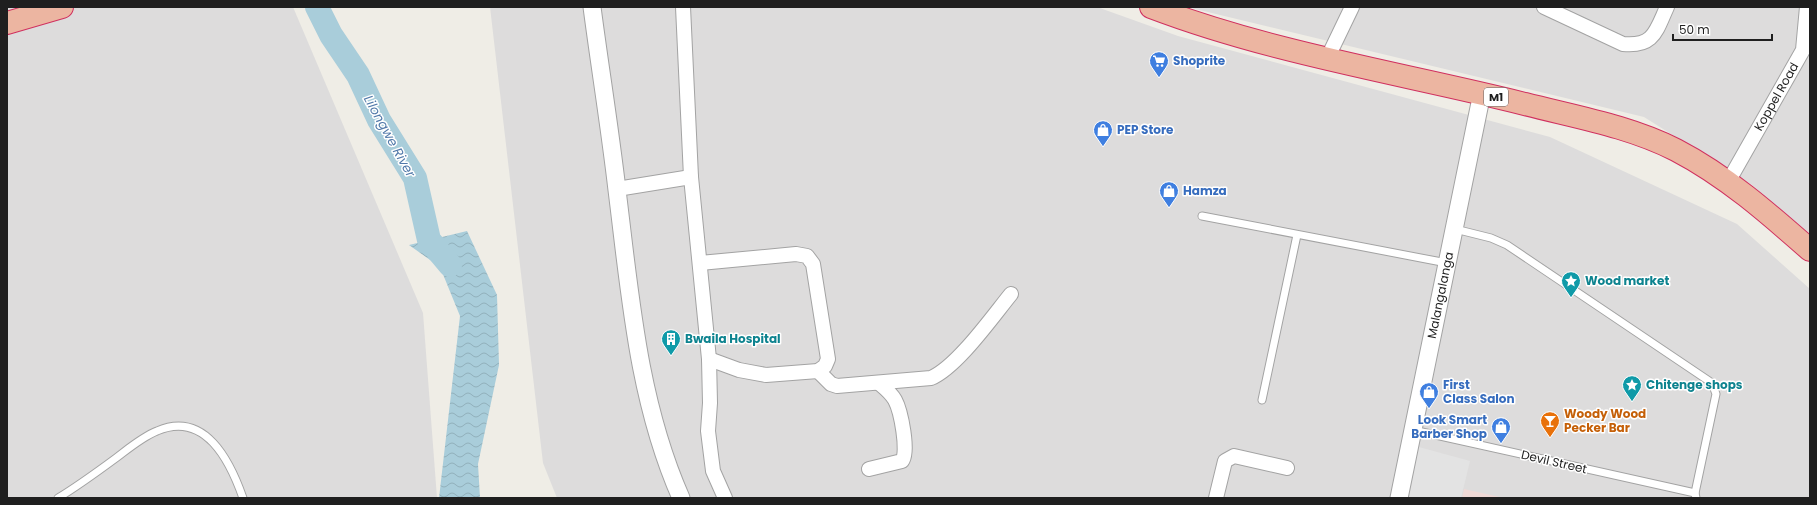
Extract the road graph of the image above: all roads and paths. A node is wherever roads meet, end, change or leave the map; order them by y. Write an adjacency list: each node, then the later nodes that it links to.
1 (62, 7): 9 (highway)
2 (592, 7): 15 (street)
3 (683, 7): 13 (street)
4 (1151, 7): 11 (highway, M1)
5 (1352, 7): 11 (street)
6 (1544, 7): 7 (street)
7 (1667, 7)
8 (1807, 7): 10 (street, Koppel Road)
9 (7, 23)
10 (1807, 54): 14 (street, Koppel Road)
11 (1327, 59): 12 (highway, M1)
12 (1482, 93): 14 (highway, M1); 17 (street, Malangalanga)
13 (691, 177): 15 (street); 20 (street)
14 (1728, 182): 19 (highway, M1)
15 (617, 189): 33 (street)
16 (1202, 216): 18 (lane)
17 (1455, 229): 21 (street, Malangalanga); 30 (lane)
18 (1297, 235): 21 (lane); 26 (lane)
19 (1810, 250)
20 (700, 263): 23 (street); 24 (street)
21 (1447, 263): 27 (street, Malangalanga)
22 (1011, 294): 25 (street)
23 (709, 359): 24 (street); 34 (street)
24 (818, 372): 25 (street)
25 (880, 384): 29 (street)
26 (1262, 400)
27 (1413, 430): 30 (lane, Devil Street); 36 (street, Malangalanga)
28 (1288, 468): 35 (street)
29 (869, 470)
30 (1696, 496)
31 (58, 498): 32 (lane)
32 (243, 498)
33 (680, 498)
34 (725, 498)
35 (1216, 498)
36 (1399, 498)

